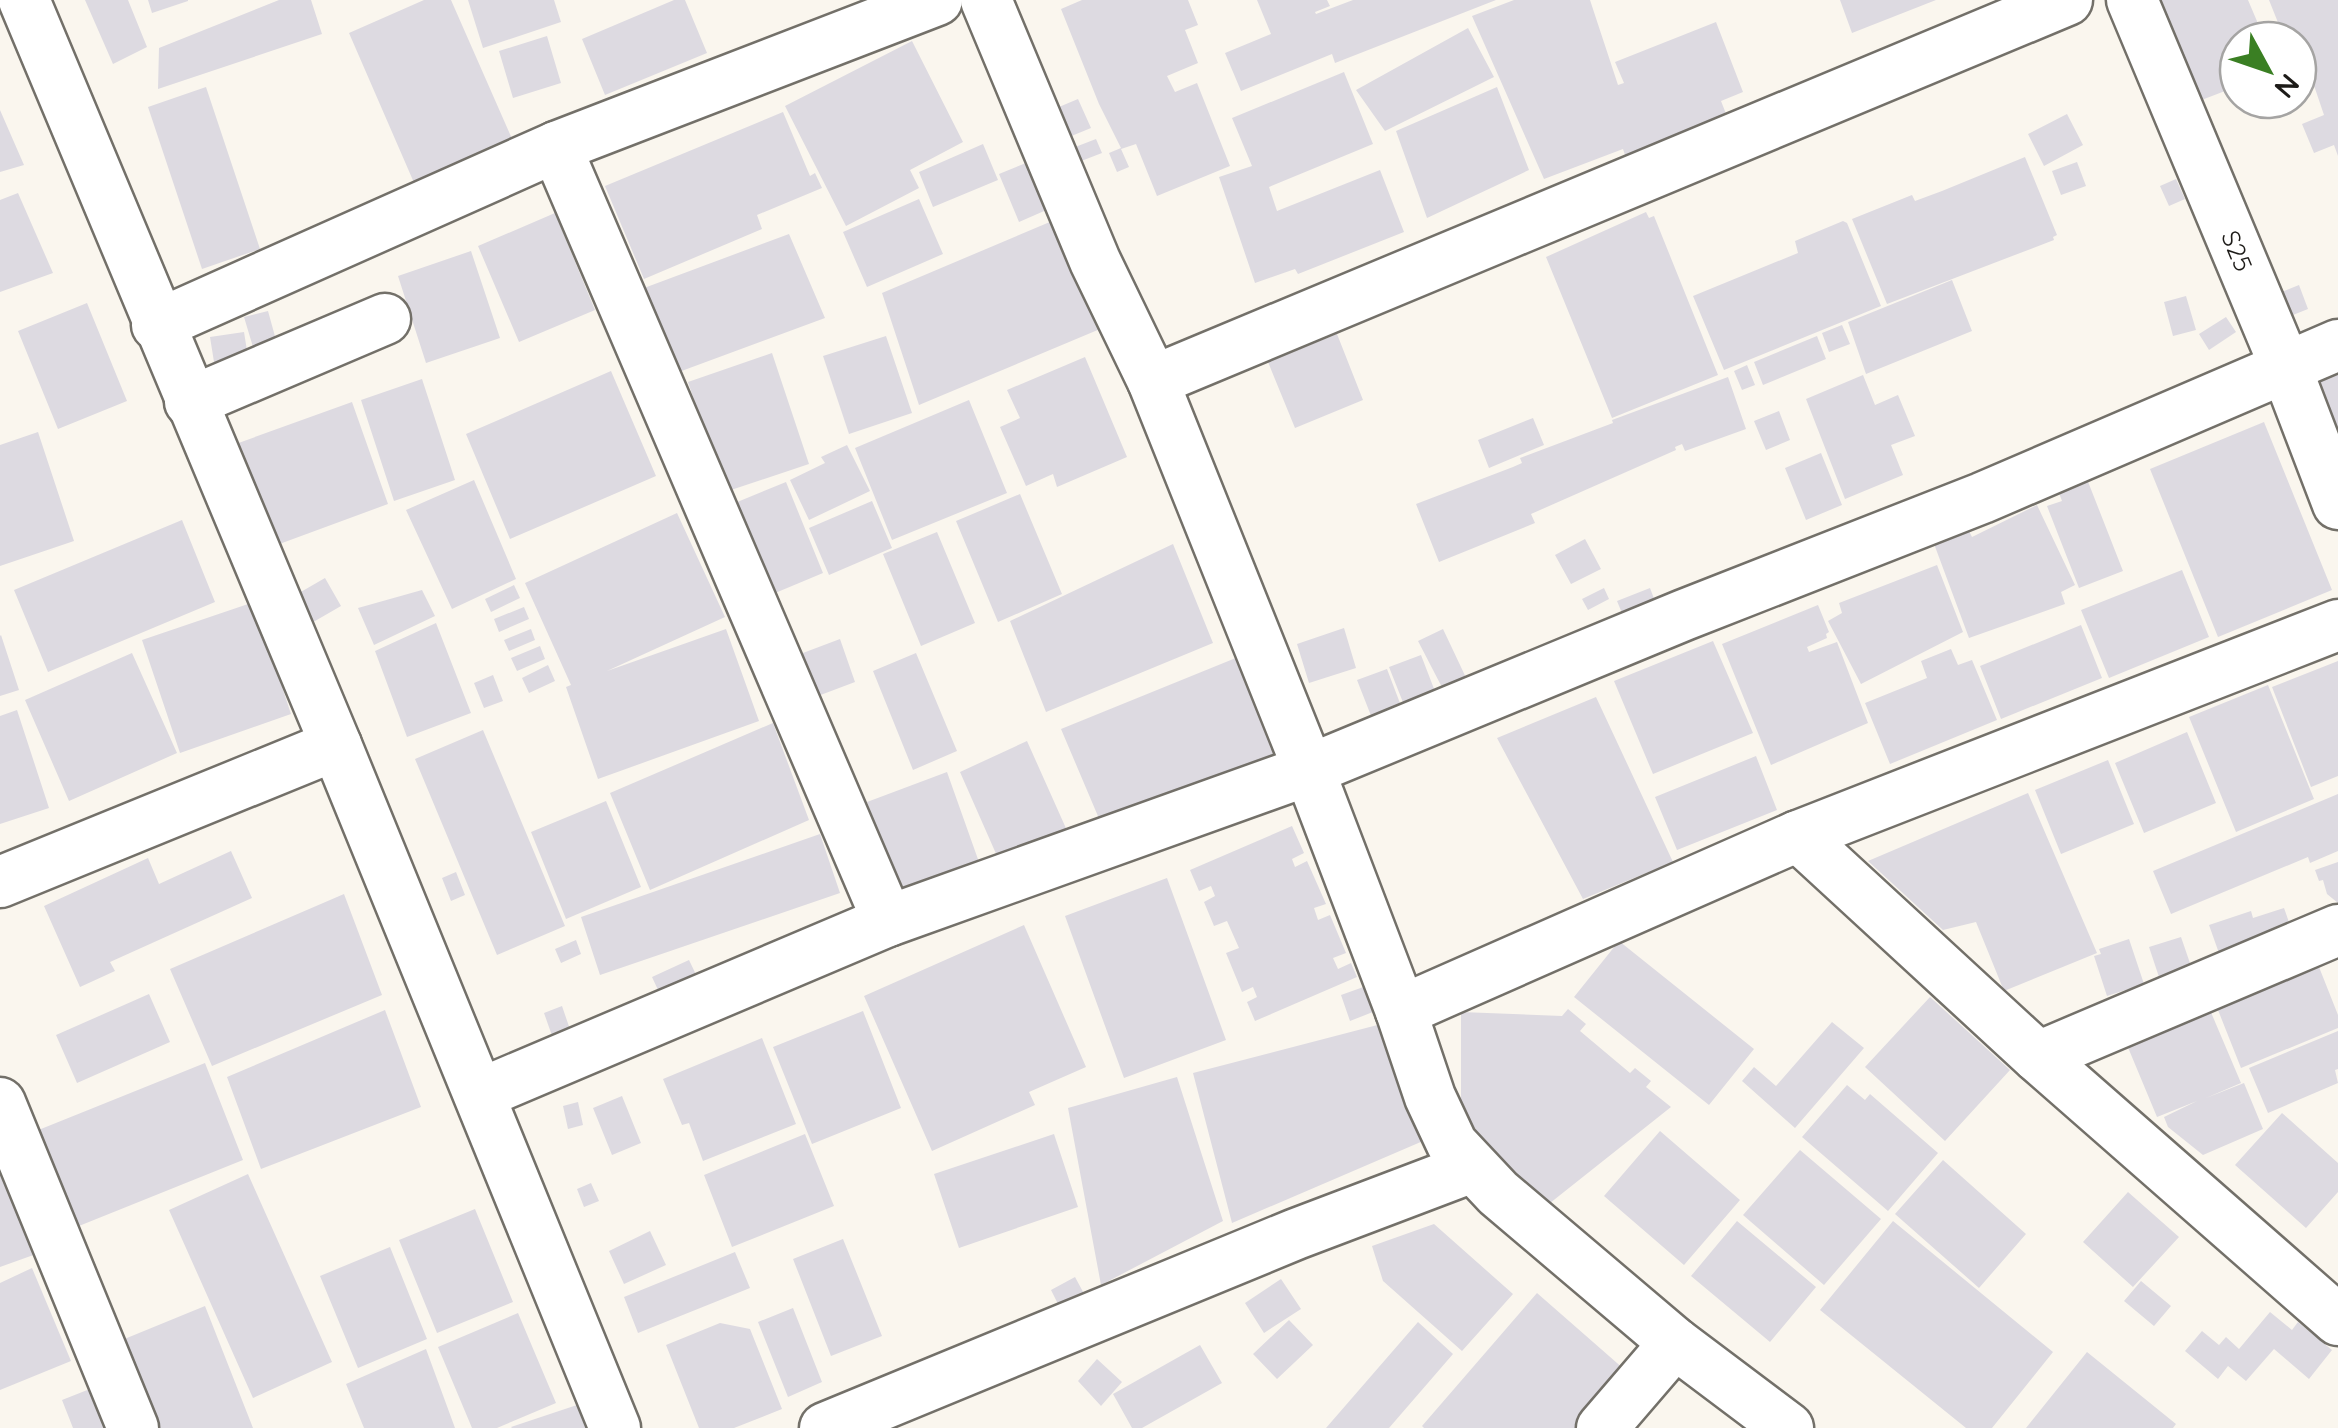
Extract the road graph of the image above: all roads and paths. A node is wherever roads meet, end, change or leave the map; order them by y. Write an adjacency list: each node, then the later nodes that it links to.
1 (24, 0): 8 (street)
2 (937, 0): 6 (street)
3 (986, 0): 11 (street)
4 (2067, 0): 11 (street)
5 (2132, 0): 10 (street, S25)
6 (556, 147): 8 (street); 19 (street)
7 (385, 319): 12 (street)
8 (158, 326): 12 (street)
9 (2338, 345): 10 (street)
10 (2286, 368): 13 (street, S25); 16 (street)
11 (1153, 382): 16 (street)
12 (190, 402): 15 (street)
13 (2338, 504)
14 (2338, 626): 17 (street)
15 (336, 745): 18 (street); 23 (street)
16 (1309, 770): 19 (street); 21 (street)
17 (1798, 836): 21 (street); 22 (street)
18 (0, 882)
19 (888, 921): 23 (street)
20 (2338, 930): 22 (street)
21 (1401, 1011): 25 (street)
22 (2038, 1056): 26 (street)
23 (480, 1094): 29 (street)
24 (0, 1104): 28 (street)
25 (1470, 1168): 27 (street); 30 (street)
26 (2338, 1320)
27 (1675, 1343): 31 (street); 32 (street)
28 (133, 1428)
29 (616, 1428)
30 (825, 1428)
31 (1602, 1428)
32 (1788, 1428)

